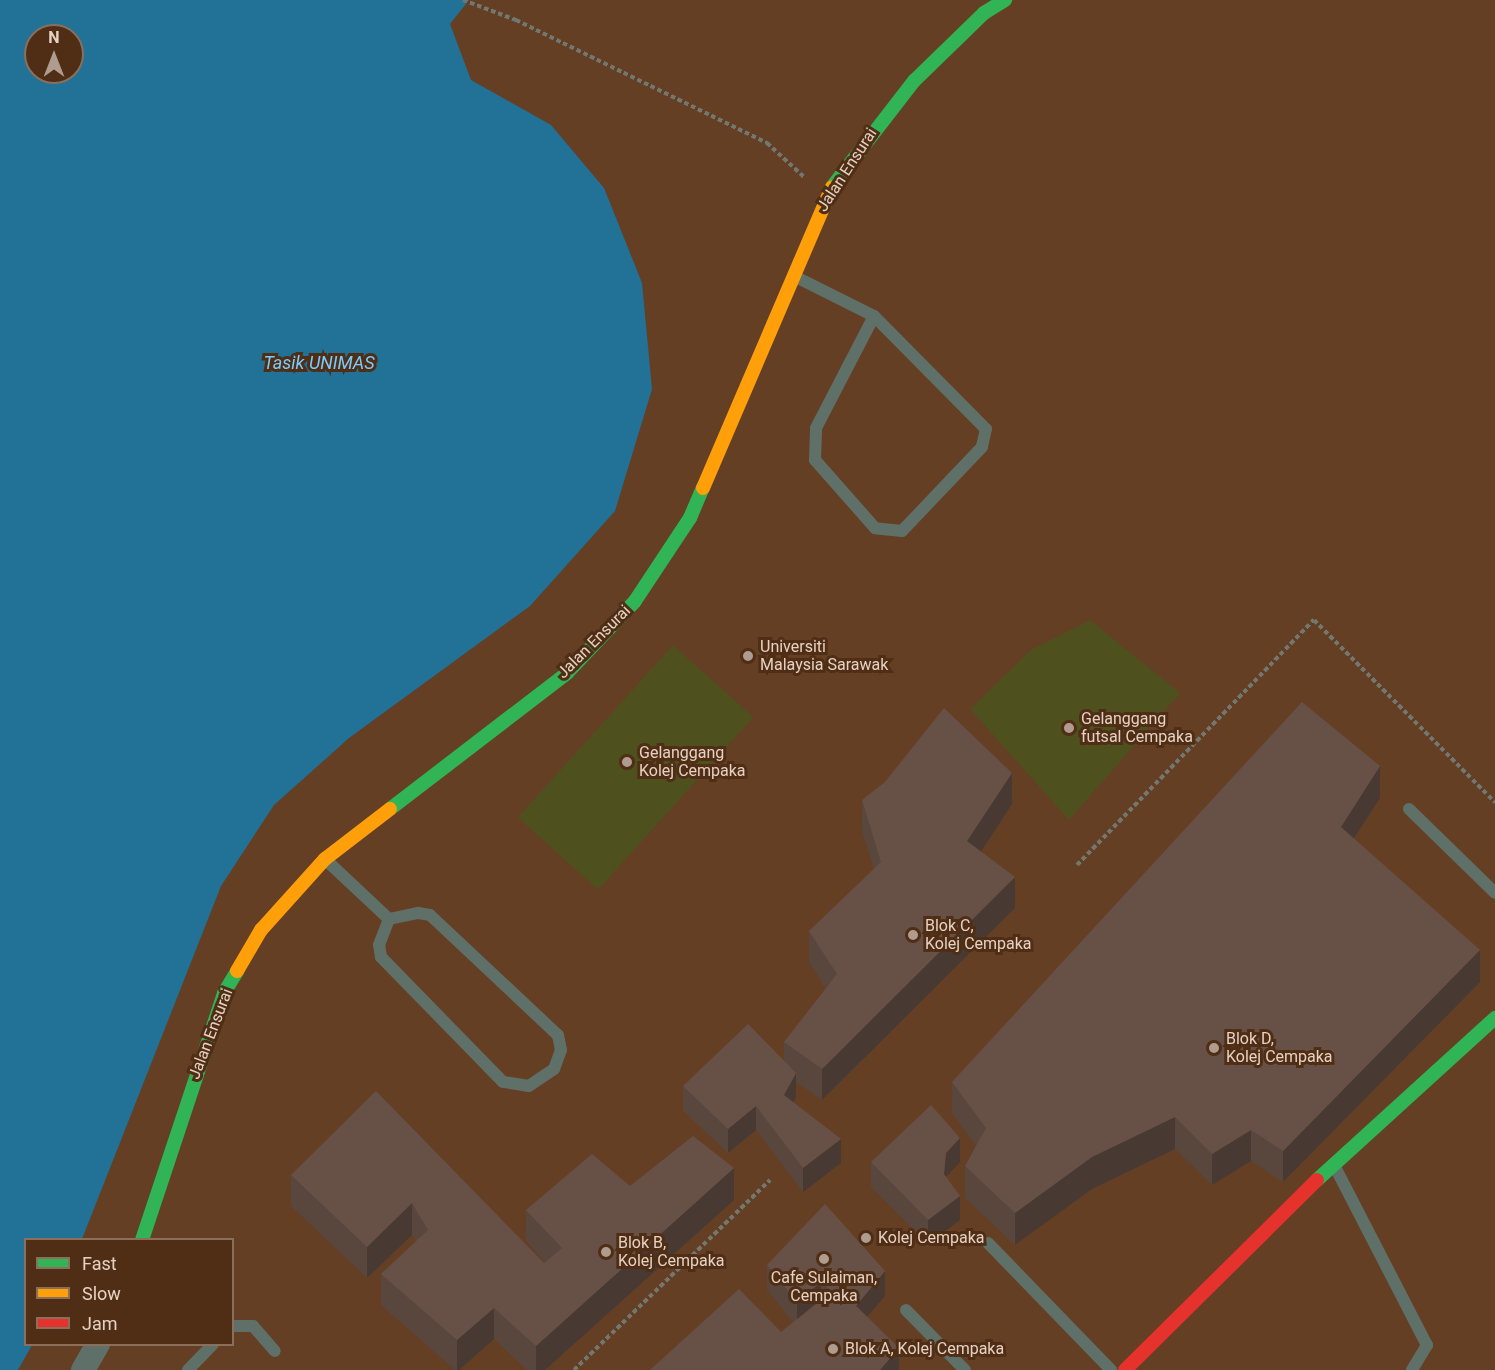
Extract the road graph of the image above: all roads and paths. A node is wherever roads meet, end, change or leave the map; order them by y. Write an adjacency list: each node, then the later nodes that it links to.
1 (463, 0): 3 (path)
2 (1005, 0): 3 (street, Jalan Ensurai)
3 (826, 197): 4 (street, Jalan Ensurai)
4 (790, 274): 5 (lane); 8 (street, Jalan Ensurai)
5 (874, 316): 5 (lane)
6 (1495, 802): 9 (path)
7 (1409, 809): 10 (lane)
8 (325, 859): 11 (lane); 15 (street, Jalan Ensurai)
9 (1077, 865)
10 (1495, 893)
11 (389, 919): 11 (lane)
12 (1495, 1018): 13 (street)
13 (1333, 1164): 27 (street); 28 (lane)
14 (770, 1180): 24 (path)
15 (142, 1238)
16 (988, 1243): 26 (lane)
17 (906, 1310): 25 (lane)
18 (234, 1326): 21 (lane)
19 (97, 1346): 22 (street)
20 (211, 1346): 23 (lane)
21 (275, 1351)
22 (83, 1370)
23 (188, 1370)
24 (574, 1370)
25 (965, 1370)
26 (1111, 1370)
27 (1125, 1370)
28 (1412, 1370)

